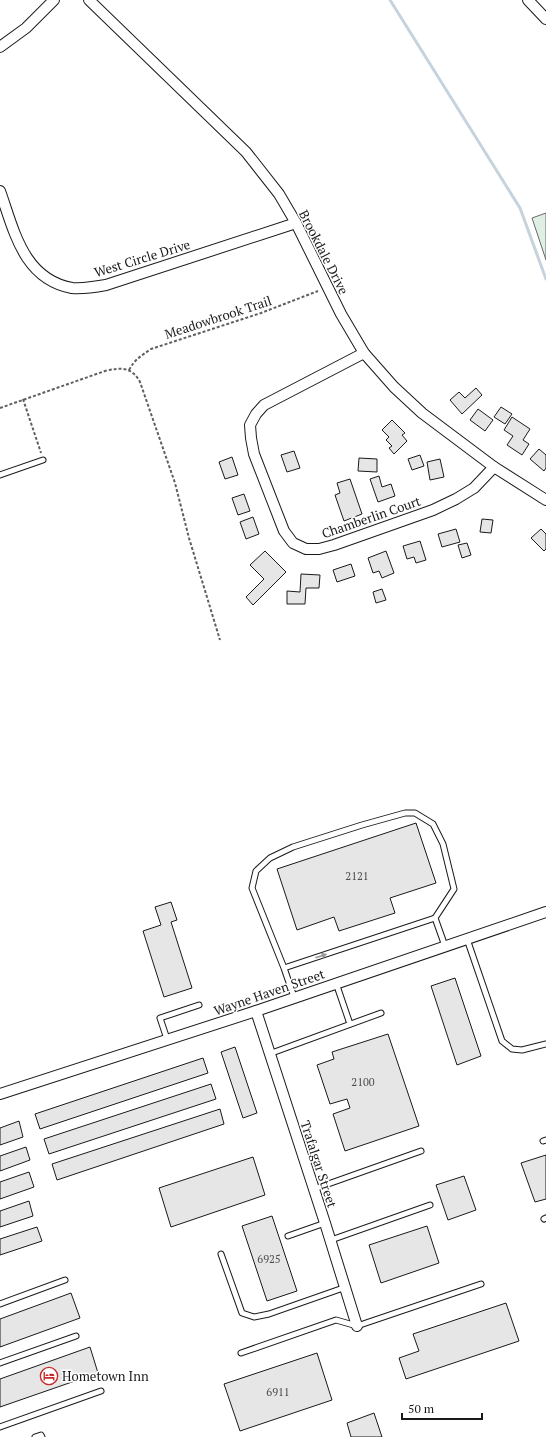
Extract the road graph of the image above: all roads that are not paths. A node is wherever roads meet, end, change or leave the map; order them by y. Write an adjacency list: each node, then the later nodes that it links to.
1 (54, 0): 5 (street)
2 (89, 0): 7 (street, Brookdale Drive)
3 (528, 0): 4 (street)
4 (546, 19)
5 (0, 47)
6 (0, 191): 7 (street, West Circle Drive)
7 (296, 223): 8 (street, Brookdale Drive)
8 (364, 353): 10 (street, Brookdale Drive); 10 (street, Chamberlin Court)
9 (43, 460): 11 (lane)
10 (494, 467): 12 (street, Brookdale Drive)
11 (0, 475)
12 (546, 500)
13 (546, 912): 15 (street, Wayne Haven Street)
14 (435, 918): 16 (lane); 17 (lane, one-way to 14); 17 (lane)
15 (467, 939): 16 (street, Wayne Haven Street); 25 (lane)
16 (445, 946): 18 (street, Wayne Haven Street)
17 (284, 968): 19 (lane)
18 (336, 983): 19 (street, Wayne Haven Street); 23 (lane)
19 (294, 997): 21 (street, Wayne Haven Street)
20 (199, 1005): 24 (lane)
21 (256, 1011): 24 (street, Wayne Haven Street); 26 (street, Trafalgar Street)
22 (381, 1013): 23 (lane)
23 (350, 1024): 26 (lane)
24 (167, 1039): 27 (street, Wayne Haven Street)
25 (546, 1044)
26 (269, 1054): 29 (street, Trafalgar Street)
27 (0, 1094)
28 (421, 1151): 29 (lane)
29 (314, 1189): 31 (street, Trafalgar Street)
30 (430, 1204): 33 (lane)
31 (325, 1223): 32 (lane); 33 (street, Trafalgar Street)
32 (288, 1236)
33 (331, 1240): 37 (street, Trafalgar Street)
34 (222, 1254): 37 (lane)
35 (65, 1280): 38 (lane)
36 (480, 1284): 39 (lane)
37 (346, 1287): 39 (street, Trafalgar Street)
38 (0, 1304)
39 (357, 1326): 41 (lane)
40 (76, 1336): 42 (lane)
41 (241, 1353)
42 (0, 1363)
43 (101, 1391): 44 (lane)
44 (0, 1427)
45 (35, 1437): 46 (lane)
46 (42, 1437)

